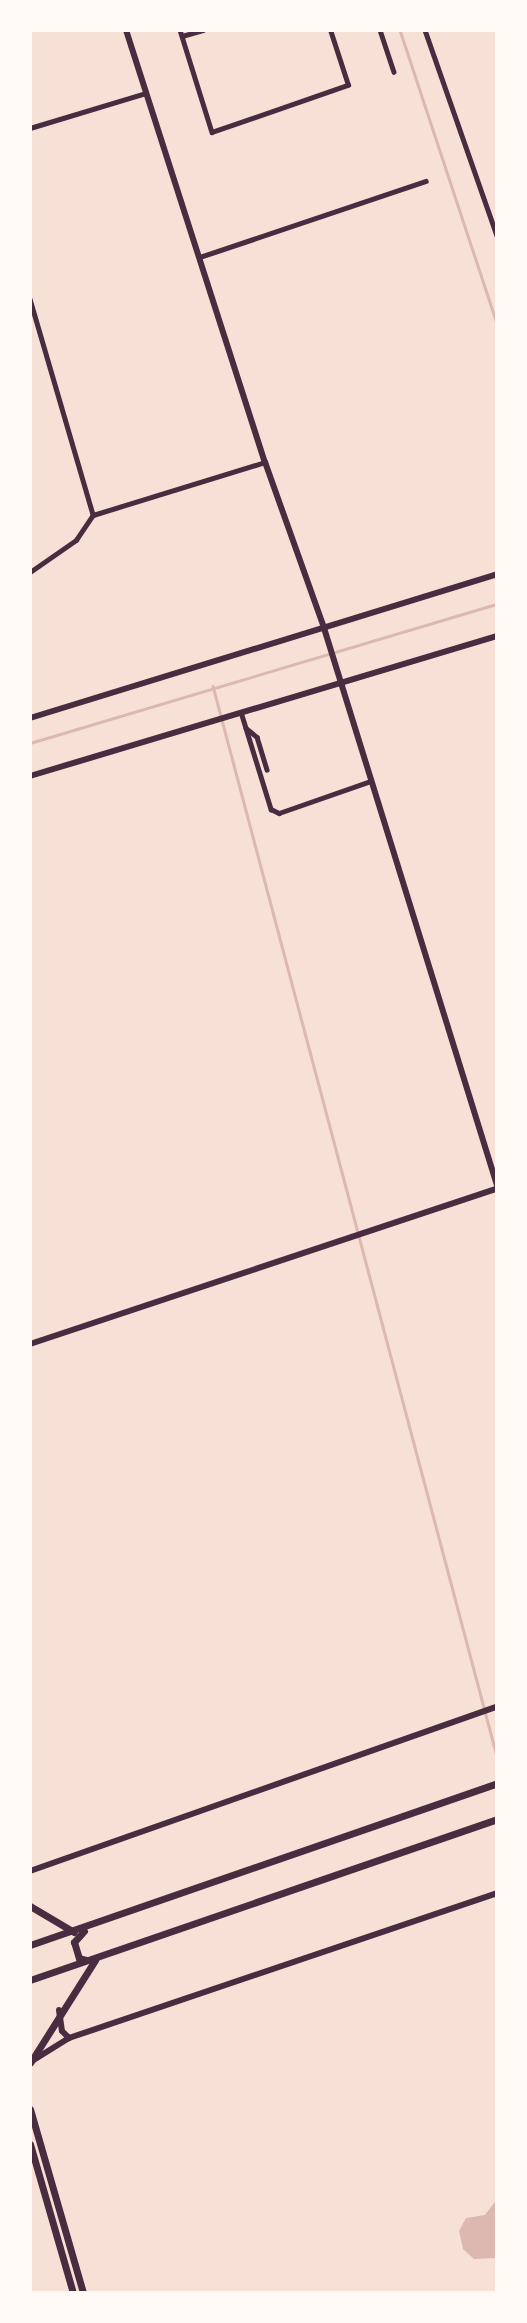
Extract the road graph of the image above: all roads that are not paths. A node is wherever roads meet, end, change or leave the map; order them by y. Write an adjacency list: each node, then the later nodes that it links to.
1 (126, 30): 9 (street)
2 (180, 30): 7 (street)
3 (203, 30): 7 (street)
4 (330, 30): 7 (street)
5 (380, 30): 8 (street)
6 (425, 30): 12 (street)
7 (182, 36)
8 (394, 72)
9 (147, 93): 10 (street); 13 (street)
10 (30, 128)
11 (426, 181): 13 (street)
12 (497, 236)
13 (200, 257): 15 (street)
14 (30, 299): 16 (street)
15 (264, 462): 16 (street); 19 (street)
16 (93, 515): 17 (street)
17 (30, 572)
18 (497, 574): 19 (street)
19 (324, 628): 21 (street); 23 (street)
20 (497, 636): 21 (street)
21 (340, 682): 22 (street); 27 (street)
22 (237, 713): 24 (street); 26 (street)
23 (30, 718)
24 (245, 727): 25 (street); 27 (street)
25 (267, 769)
26 (30, 776)
27 (371, 782): 28 (street)
28 (497, 1187): 29 (street)
29 (30, 1344)
30 (497, 1707): 33 (street)
31 (497, 1783): 36 (main road)
32 (497, 1819): 39 (main road)
33 (30, 1871)
34 (497, 1893): 43 (street)
35 (30, 1906): 37 (main road)
36 (91, 1926): 37 (main road); 40 (main road)
37 (74, 1932): 38 (main road)
38 (30, 1945)
39 (97, 1958): 40 (main road); 42 (main road)
40 (88, 1961): 41 (main road)
41 (30, 1980)
42 (59, 2010): 43 (street); 44 (main road)
43 (69, 2038): 44 (street)
44 (30, 2063)
45 (30, 2109): 48 (main road)
46 (30, 2144): 47 (main road)
47 (73, 2293)
48 (83, 2293)

